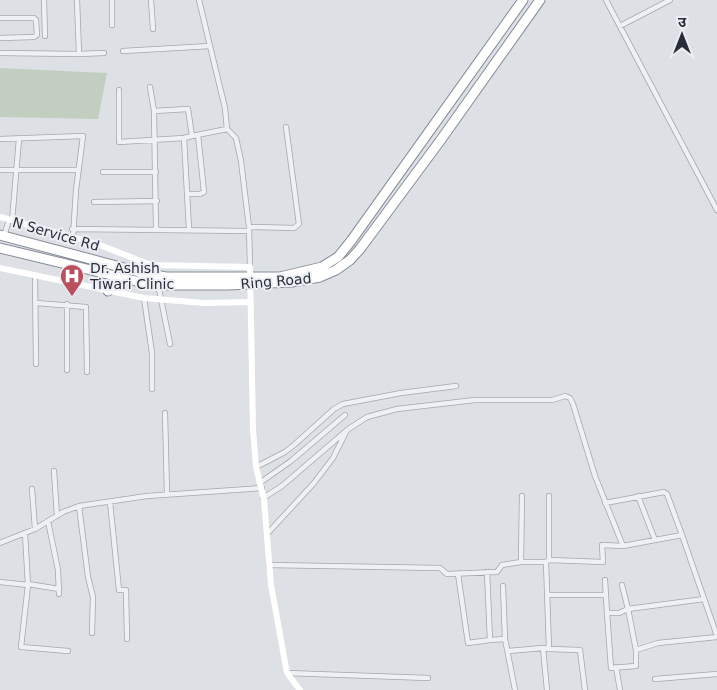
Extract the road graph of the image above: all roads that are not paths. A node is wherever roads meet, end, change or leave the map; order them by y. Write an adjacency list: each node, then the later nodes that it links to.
1 (44, 0): 14 (street)
2 (77, 0): 20 (street)
3 (112, 0): 11 (street)
4 (151, 0): 13 (street)
5 (199, 0): 16 (street)
6 (523, 0): 54 (highway, Ring Road)
7 (540, 0): 54 (highway, Ring Road)
8 (606, 0): 12 (street)
9 (670, 0): 12 (street)
10 (0, 18): 15 (street)
11 (112, 25)
12 (620, 26): 40 (street)
13 (153, 29)
14 (46, 36)
15 (0, 38)
16 (210, 46): 17 (street); 25 (street)
17 (123, 51)
18 (0, 53): 20 (street)
19 (104, 53): 20 (street)
20 (79, 54)
21 (150, 87): 23 (street)
22 (119, 90): 31 (street)
23 (154, 111): 27 (street); 31 (street)
24 (286, 127): 46 (street)
25 (227, 130): 26 (street); 46 (street)
26 (198, 135): 27 (street); 37 (street)
27 (192, 136): 29 (street)
28 (0, 138): 30 (street)
29 (184, 138): 31 (street); 37 (street)
30 (19, 139): 33 (street); 34 (street)
31 (155, 141): 36 (street)
32 (0, 170): 33 (street)
33 (17, 170): 34 (street); 42 (street)
34 (79, 170): 43 (street)
35 (103, 172): 36 (street)
36 (156, 172): 38 (street)
37 (187, 194): 45 (street)
38 (157, 201): 39 (street); 44 (street)
39 (94, 202)
40 (717, 210)
41 (0, 217): 42 (street, N Service Rd)
42 (11, 220): 47 (street); 48 (street, N Service Rd)
43 (72, 229): 44 (street); 48 (street)
44 (156, 229): 45 (street)
45 (188, 229): 46 (street)
46 (250, 229): 50 (street)
47 (2, 236): 54 (highway, Ring Road)
48 (73, 237): 50 (street, N Service Rd)
49 (0, 248): 53 (highway, Ring Road)
50 (250, 267): 54 (street)
51 (0, 268): 52 (street)
52 (35, 276): 56 (street); 60 (street)
53 (117, 276): 55 (highway, Ring Road); 56 (highway)
54 (250, 281): 55 (highway, Ring Road); 59 (street)
55 (158, 284): 58 (street)
56 (108, 291): 57 (street)
57 (144, 298): 58 (street); 67 (street)
58 (162, 299): 59 (street); 62 (street)
59 (251, 302): 71 (street)
60 (36, 303): 61 (street); 63 (street)
61 (67, 304): 64 (street); 65 (street)
62 (170, 344)
63 (36, 364)
64 (67, 370)
65 (87, 372)
66 (456, 386): 71 (street)
67 (152, 389)
68 (165, 413): 75 (street)
69 (344, 415): 73 (street)
70 (347, 430): 79 (street); 81 (street); 87 (street)
71 (256, 466): 73 (street)
72 (54, 471): 83 (street)
73 (261, 485): 75 (street); 79 (street)
74 (32, 488): 85 (street)
75 (167, 494): 80 (street)
76 (522, 496): 93 (street)
77 (549, 496): 92 (street)
78 (638, 496): 81 (street); 88 (street); 89 (street)
79 (263, 498): 87 (street)
80 (110, 502): 82 (street); 109 (street)
81 (605, 503): 91 (street)
82 (79, 506): 83 (street); 107 (street)
83 (57, 516): 84 (street)
84 (48, 521): 85 (street); 99 (street)
85 (35, 529): 86 (street)
86 (24, 533): 90 (street); 99 (street)
87 (267, 534): 94 (street)
88 (682, 535): 89 (street); 104 (street)
89 (655, 540): 91 (street)
90 (0, 543)
91 (622, 546): 92 (street)
92 (548, 561): 93 (street); 102 (street)
93 (521, 562): 95 (street)
94 (270, 564): 96 (street); 118 (street)
95 (487, 572): 96 (street); 111 (street)
96 (458, 574): 111 (street)
97 (605, 580): 103 (street)
98 (0, 582): 99 (street)
99 (28, 585): 115 (street)
100 (622, 585): 105 (street)
101 (503, 586): 110 (street)
102 (547, 595): 103 (street); 113 (street)
103 (606, 595): 106 (street)
104 (704, 599): 105 (street); 108 (street)
105 (628, 609): 106 (street); 114 (street)
106 (607, 613): 117 (street)
107 (92, 633)
108 (717, 636): 114 (street)
109 (127, 639)
110 (505, 639): 111 (street); 116 (street)
111 (490, 640)
112 (543, 648): 113 (street); 116 (street); 124 (street)
113 (550, 649): 125 (street)
114 (636, 650): 117 (street)
115 (68, 651)
116 (508, 651): 123 (street)
117 (616, 667): 126 (street)
118 (287, 673): 120 (street); 122 (street)
119 (717, 674): 121 (street)
120 (428, 678)
121 (655, 679)
122 (300, 690)
123 (515, 690)
124 (547, 690)
125 (585, 690)
126 (620, 690)

